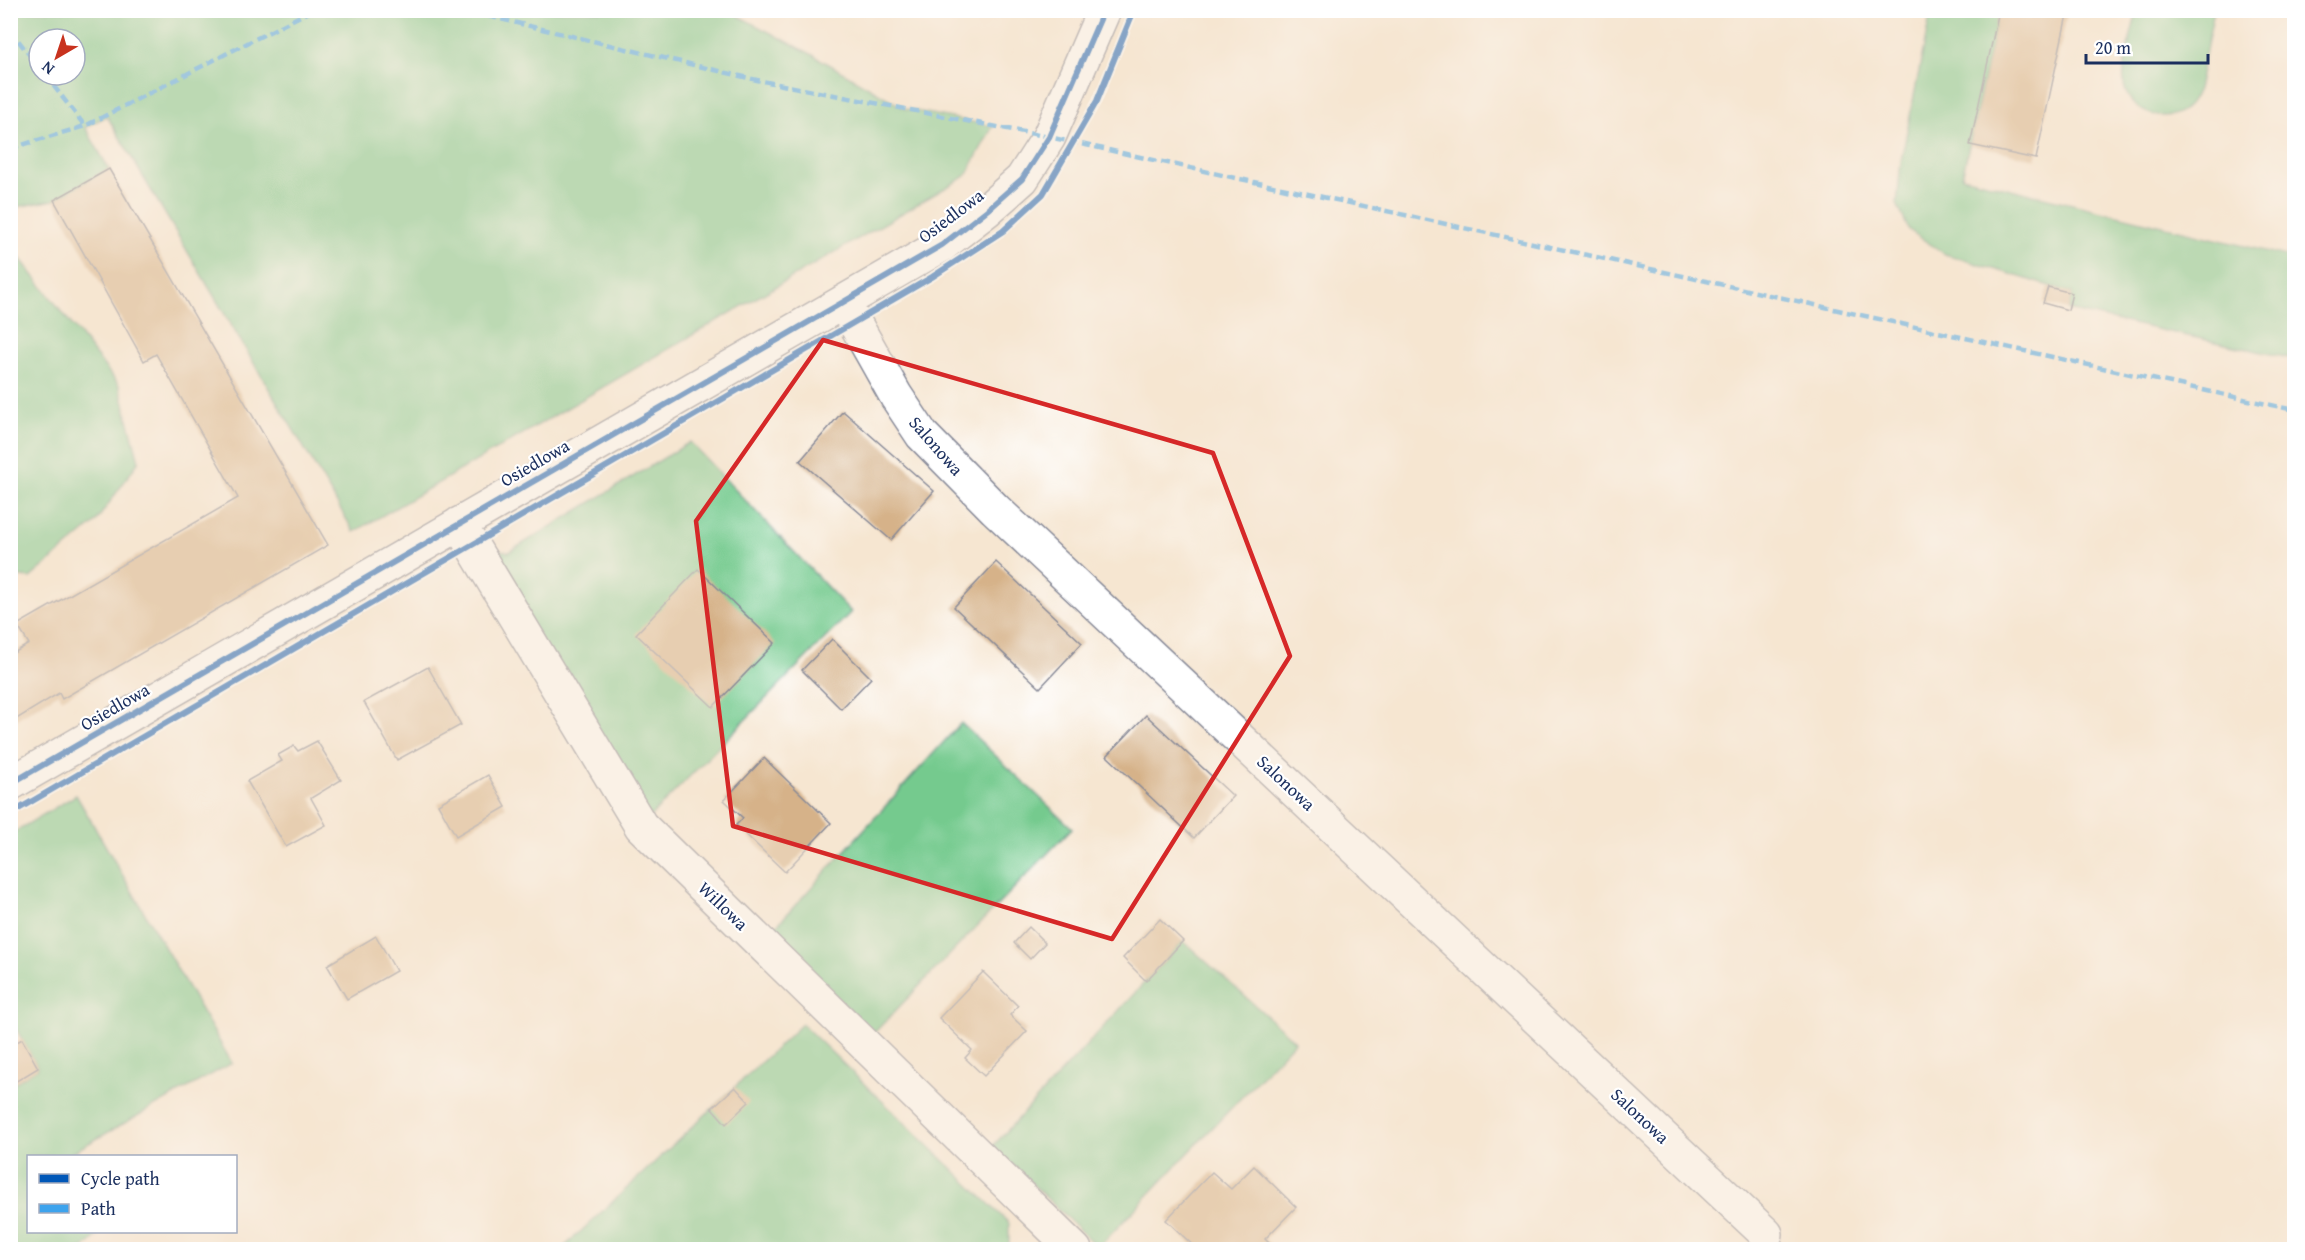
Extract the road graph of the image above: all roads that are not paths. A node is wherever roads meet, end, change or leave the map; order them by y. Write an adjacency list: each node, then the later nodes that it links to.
1 (1104, 10): 2 (street, Osiedlowa)
2 (843, 302): 3 (street, Osiedlowa); 5 (street, Salonowa)
3 (459, 524): 4 (street, Osiedlowa); 6 (street, Willowa)
4 (10, 784)
5 (1766, 1234)
6 (1056, 1243)

